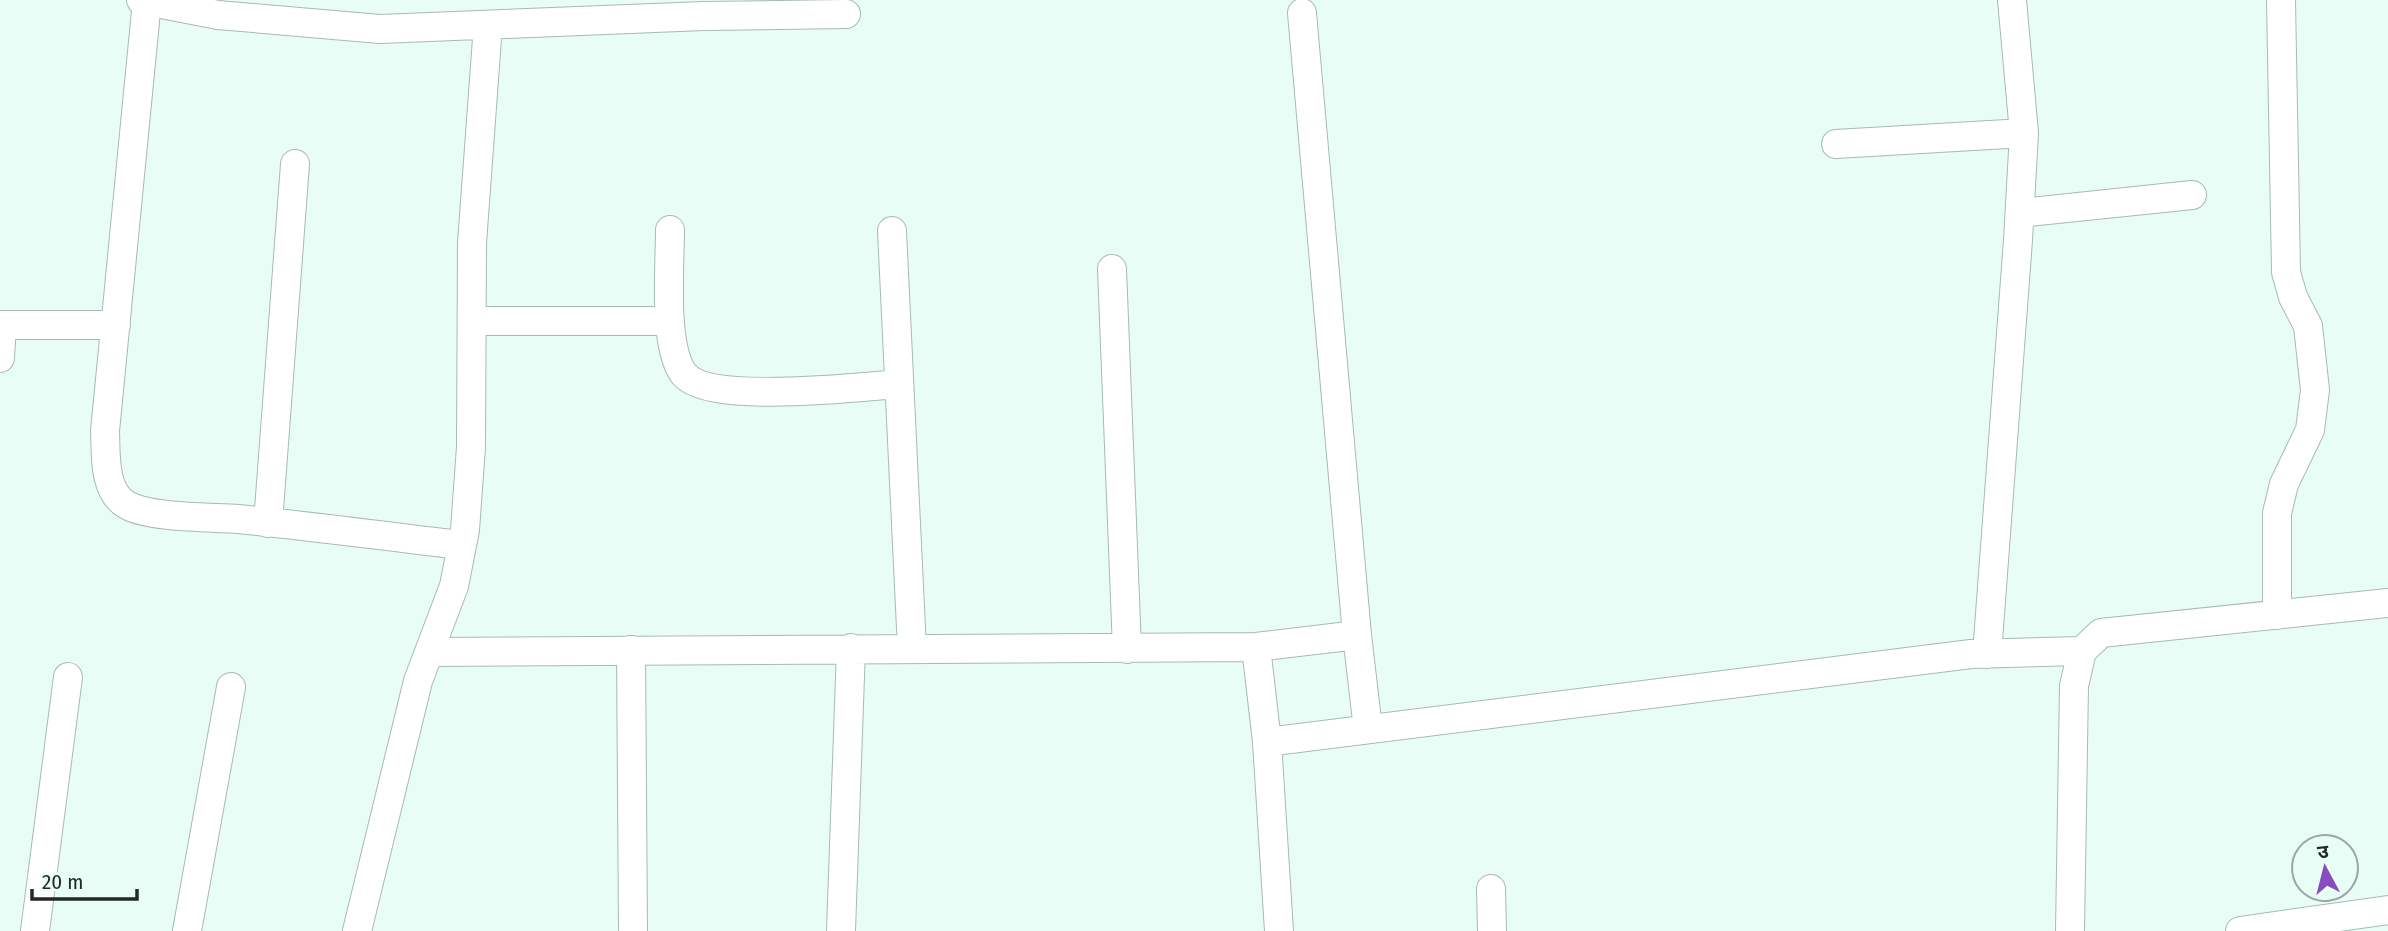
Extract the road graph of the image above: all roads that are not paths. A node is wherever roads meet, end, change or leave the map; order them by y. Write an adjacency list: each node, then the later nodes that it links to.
1 (2012, 0): 7 (street)
2 (2281, 0): 24 (street)
3 (144, 1): 6 (street); 18 (street)
4 (1302, 13): 25 (street)
5 (846, 14): 6 (street)
6 (488, 25): 15 (street)
7 (2024, 133): 8 (street); 11 (street)
8 (1836, 144)
9 (295, 164): 21 (street)
10 (2192, 195): 11 (street)
11 (2020, 213): 33 (street)
12 (670, 230): 16 (street)
13 (892, 231): 20 (street)
14 (1112, 269): 29 (street)
15 (472, 321): 16 (street); 22 (street)
16 (670, 321): 20 (street)
17 (1, 325): 18 (street); 19 (street)
18 (116, 325): 21 (street)
19 (0, 358)
20 (899, 384): 28 (street)
21 (268, 523): 22 (street)
22 (463, 545): 32 (street)
23 (2388, 603): 24 (street)
24 (2277, 615): 31 (street)
25 (1357, 635): 26 (street); 36 (street)
26 (1256, 647): 29 (street); 37 (street)
27 (851, 648): 28 (street); 30 (street); 44 (street)
28 (912, 649): 29 (street)
29 (1126, 649)
30 (631, 650): 32 (street); 43 (street)
31 (2082, 651): 33 (street); 47 (street)
32 (430, 652): 42 (street)
33 (1987, 654): 36 (street)
34 (68, 677): 40 (street)
35 (231, 687): 41 (street)
36 (1368, 729): 37 (street)
37 (1267, 742): 45 (street)
38 (1491, 889): 46 (street)
39 (2388, 910): 48 (street)
40 (35, 931)
41 (187, 931)
42 (357, 931)
43 (633, 931)
44 (841, 931)
45 (1279, 931)
46 (1492, 931)
47 (2070, 931)
48 (2240, 931)

